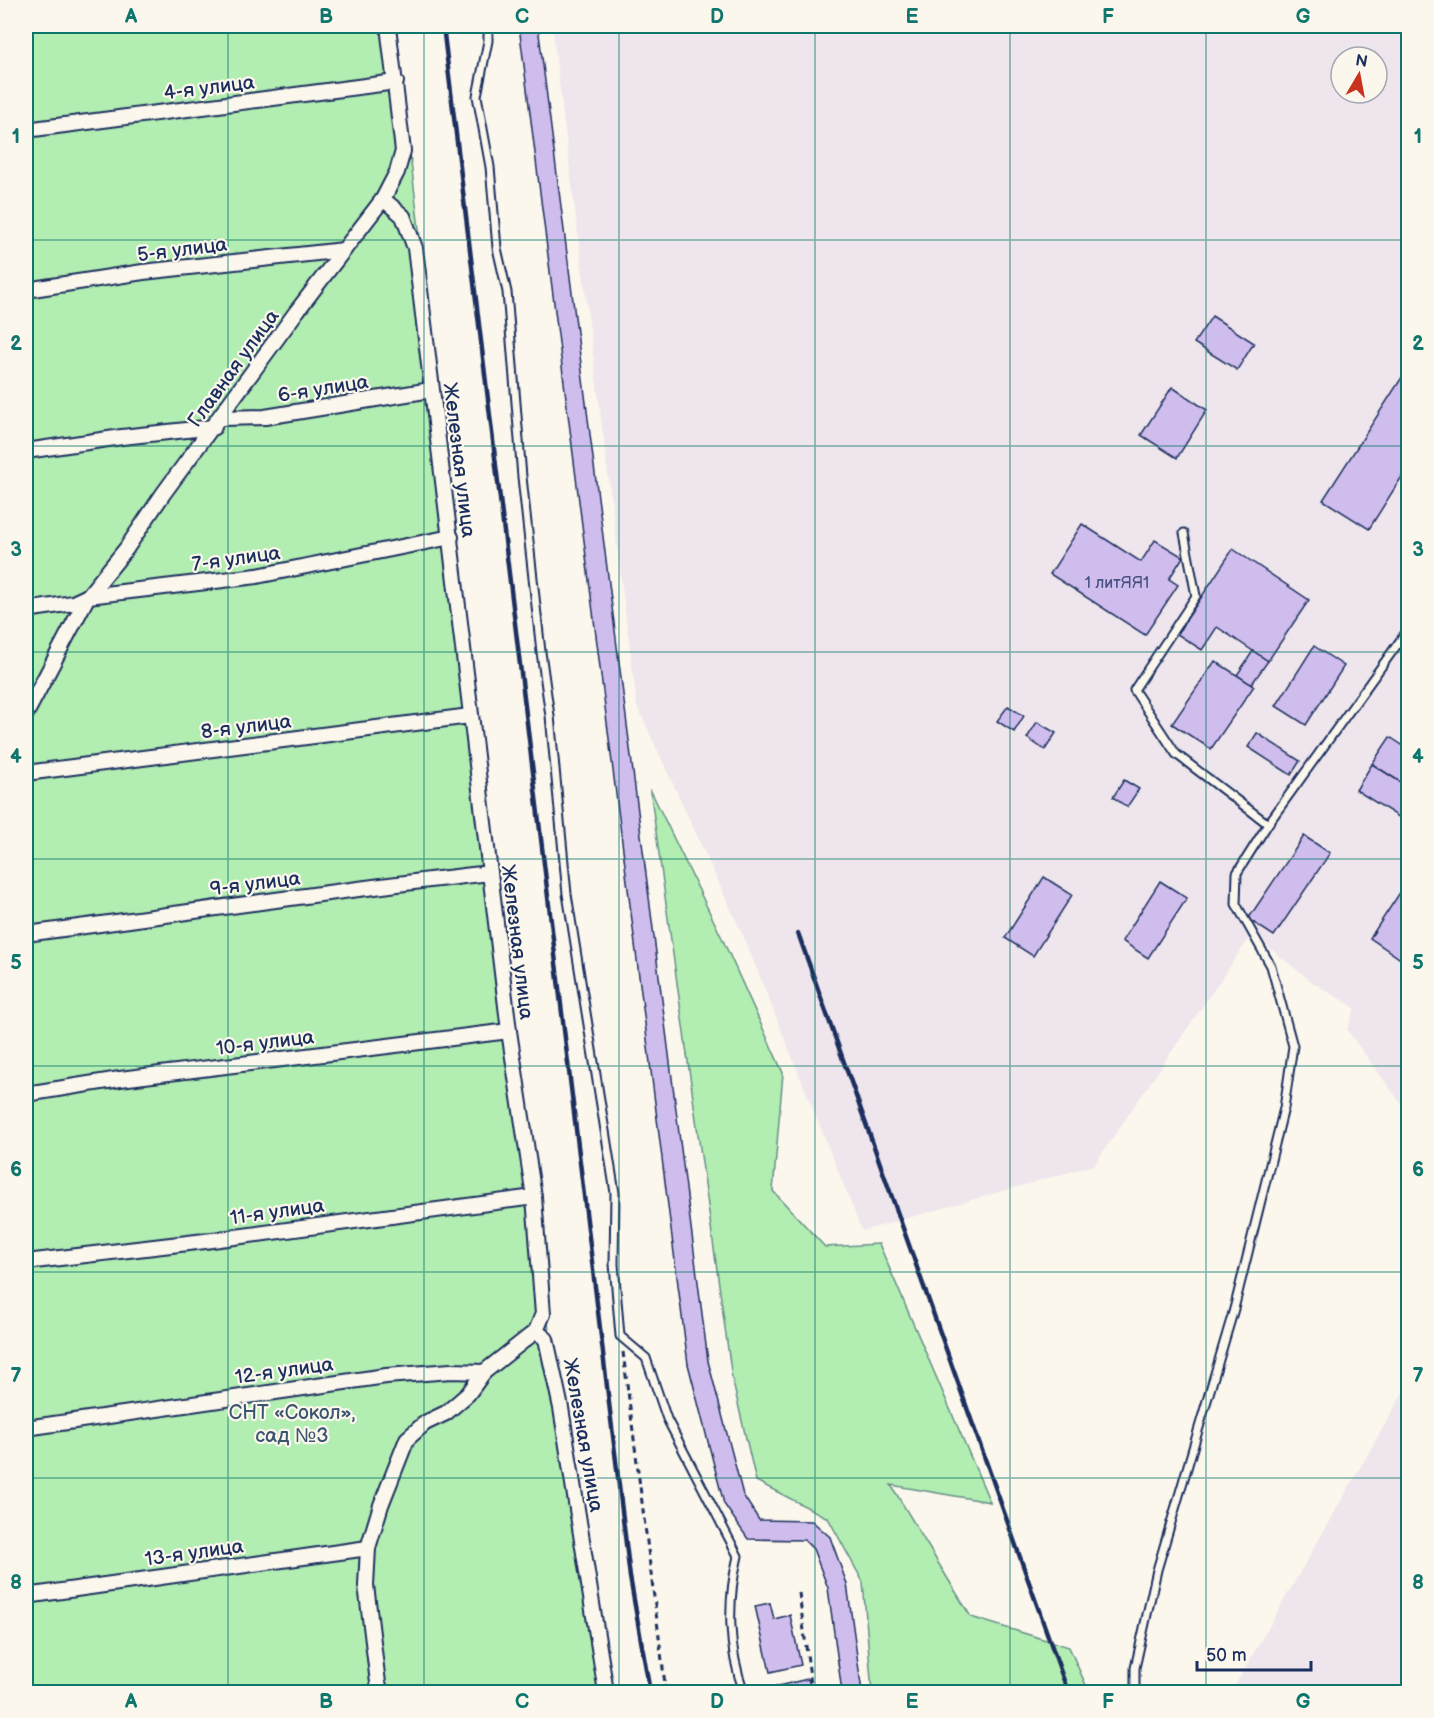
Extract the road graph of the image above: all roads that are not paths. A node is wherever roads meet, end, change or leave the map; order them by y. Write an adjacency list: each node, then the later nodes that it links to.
1 (388, 26): 3 (street, Главная улица)
2 (488, 26): 33 (lane)
3 (396, 82): 4 (street, 4-я улица); 5 (street, Главная улица)
4 (26, 130)
5 (384, 199): 6 (street, Главная улица); 8 (street, Железная улица)
6 (344, 250): 7 (street, 5-я улица); 9 (street, Главная улица)
7 (26, 290)
8 (431, 390): 9 (street, 6-я улица); 12 (street, Железная улица)
9 (217, 423): 10 (street, 6-я улица); 13 (street, Главная улица)
10 (26, 451)
11 (1184, 533): 19 (lane)
12 (451, 537): 13 (street, 7-я улица); 17 (street, Железная улица)
13 (88, 596): 14 (street, 7-я улица); 16 (street, Главная улица)
14 (26, 610)
15 (1408, 632): 19 (lane)
16 (26, 714)
17 (470, 716): 18 (street, 8-я улица); 20 (street, Железная улица)
18 (26, 773)
19 (1268, 824): 34 (lane)
20 (490, 873): 21 (street, 9-я улица); 22 (street, Железная улица)
21 (26, 934)
22 (509, 1031): 23 (street, 10-я улица); 24 (street, Железная улица)
23 (26, 1094)
24 (534, 1197): 25 (street, 11-я улица); 26 (street, Железная улица)
25 (26, 1262)
26 (536, 1331): 27 (street); 32 (street, Железная улица)
27 (484, 1372): 28 (street, 12-я улица); 29 (street)
28 (26, 1428)
29 (368, 1548): 30 (street, 13-я улица); 31 (street)
30 (26, 1596)
31 (381, 1692)
32 (606, 1692)
33 (744, 1692)
34 (1135, 1692)

